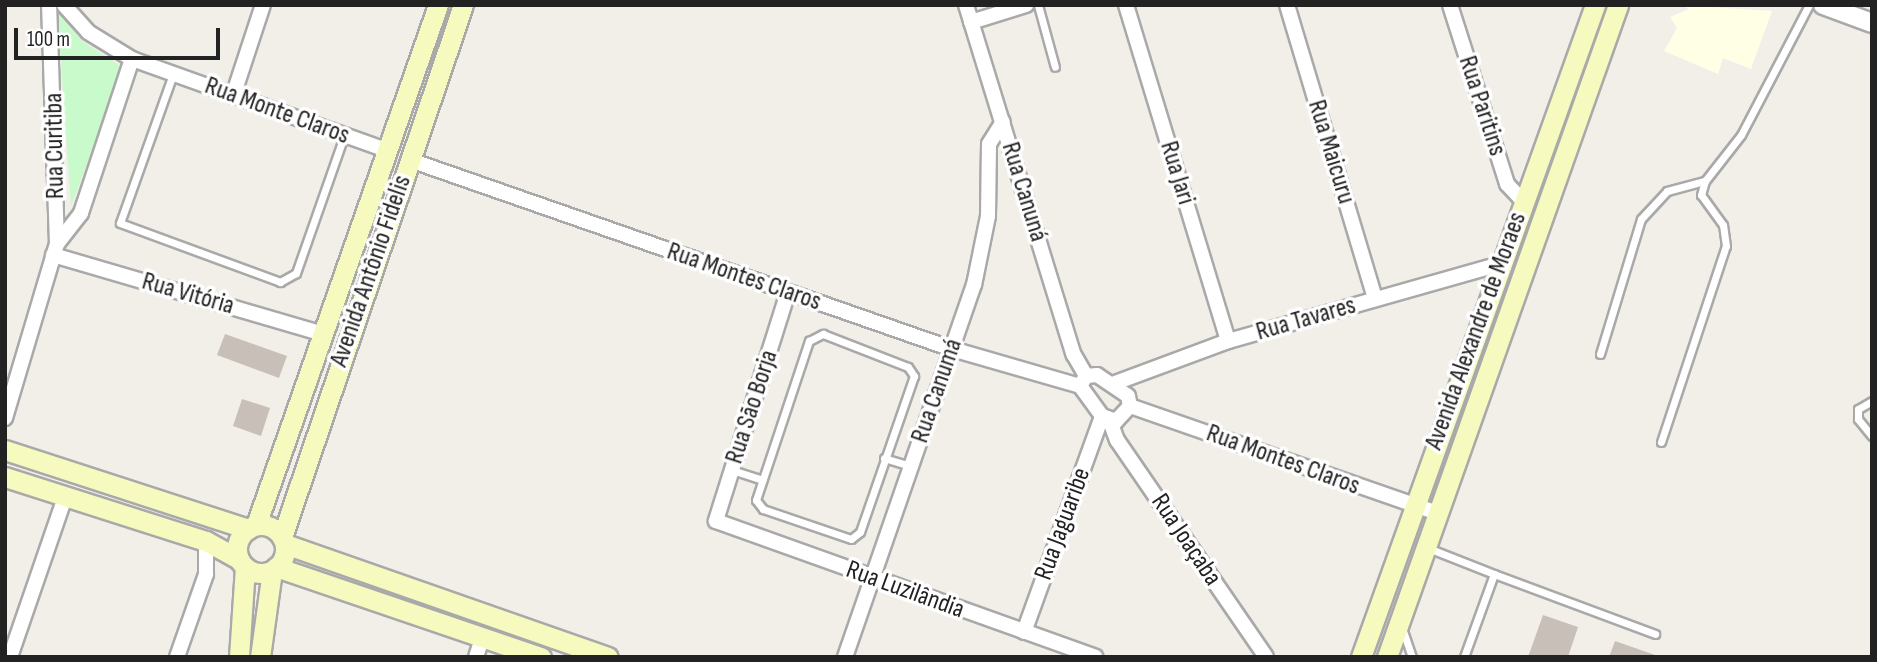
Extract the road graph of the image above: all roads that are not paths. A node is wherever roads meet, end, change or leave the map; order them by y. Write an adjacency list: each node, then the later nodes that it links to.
1 (49, 5): 28 (street, Rua Curitiba)
2 (64, 5): 18 (street, Rua Monte Claros)
3 (263, 5): 21 (street)
4 (438, 5): 24 (main road, Avenida Antônio Fidelis)
5 (463, 5): 25 (main road, Avenida Antônio Fidelis)
6 (966, 5): 16 (street, Rua Canuná)
7 (1026, 5): 16 (street)
8 (1038, 5): 19 (lane)
9 (1126, 5): 33 (street, Rua Jari)
10 (1287, 5): 31 (street, Rua Maicuru)
11 (1450, 5): 27 (street, Rua Paritins)
12 (1595, 5): 27 (main road, Avenida Alexandre de Moraes)
13 (1618, 5): 52 (main road, Avenida Alexandre de Moraes)
14 (1810, 5): 26 (lane)
15 (1823, 5): 17 (street)
16 (971, 22): 22 (street, Rua Canuná)
17 (1872, 23)
18 (132, 60): 20 (street, Rua Monte Claros); 28 (street, Rua Curitiba)
19 (1055, 67)
20 (173, 74): 21 (street, Rua Monte Claros); 23 (lane)
21 (233, 96): 23 (street, Rua Monte Claros)
22 (1003, 122): 34 (street, Rua Canumá); 36 (street, Rua Canuná)
23 (344, 135): 24 (street, Rua Monte Claros)
24 (386, 150): 32 (main road, Avenida Antônio Fidelis)
25 (410, 160): 30 (street, Rua Montes Claros); 55 (main road, Avenida Antônio Fidelis)
26 (1705, 181): 35 (lane); 43 (lane)
27 (1523, 201): 29 (main road, Avenida Alexandre de Moraes)
28 (55, 249): 32 (street, Rua Vitória); 40 (street, Rua Curitiba)
29 (1500, 264): 31 (street, Rua Tavares); 51 (main road, Avenida Alexandre de Moraes)
30 (788, 292): 34 (street, Rua Montes Claros); 47 (street, Rua São Borja)
31 (1375, 299): 33 (street, Rua Tavares)
32 (323, 334): 54 (main road, Avenida Antônio Fidelis)
33 (1228, 341): 37 (street, Rua Tavares)
34 (952, 349): 36 (street, Rua Montes Claros); 46 (street, Rua Canumá)
35 (1600, 354)
36 (1083, 381): 37 (street, Rua Montes Claros); 41 (street, Rua Canuná)
37 (1115, 383): 39 (street)
38 (1872, 401): 42 (lane)
39 (1130, 405): 41 (street); 51 (street, Rua Montes Claros)
40 (5, 418)
41 (1106, 419): 63 (street, Rua Jaguaribe); 75 (street, Rua Joaçaba)
42 (1872, 436)
43 (1661, 442)
44 (5, 450): 54 (main road)
45 (884, 458): 46 (lane); 49 (lane); 49 (lane)
46 (911, 466): 61 (street, Rua Canumá)
47 (732, 470): 49 (lane); 53 (street, Rua São Borja)
48 (5, 477): 50 (main road)
49 (762, 480)
50 (64, 500): 56 (main road); 66 (street)
51 (1413, 506): 52 (street, Rua Montes Claros); 76 (main road, Avenida Alexandre de Moraes)
52 (1438, 513): 57 (main road, Avenida Alexandre de Moraes)
53 (716, 522): 61 (street, Rua Luzilândia)
54 (252, 527): 55 (main road); 58 (main road, Avenida Antônio Fidelis)
55 (284, 540): 59 (main road, Avenida Antônio Fidelis); 72 (main road)
56 (206, 541): 58 (main road); 67 (street)
57 (1426, 548): 60 (lane); 62 (main road, Avenida Alexandre de Moraes)
58 (242, 563): 59 (main road); 68 (main road, Avenida Antônio Fidelis)
59 (274, 569): 65 (main road); 69 (main road, Avenida Antônio Fidelis)
60 (1494, 574): 64 (lane); 79 (lane)
61 (872, 578): 63 (street, Rua Luzilândia); 73 (street, Rua Canumá)
62 (1399, 624): 77 (main road, Avenida Alexandre de Moraes); 78 (lane)
63 (1024, 632): 74 (street, Rua Luzilândia)
64 (1655, 634)
65 (483, 636): 70 (street); 71 (main road)
66 (10, 657)
67 (177, 657)
68 (240, 657)
69 (260, 657)
70 (476, 657)
71 (541, 657)
72 (608, 657)
73 (845, 657)
74 (1095, 657)
75 (1266, 657)
76 (1361, 657)
77 (1387, 657)
78 (1412, 657)
79 (1464, 657)

